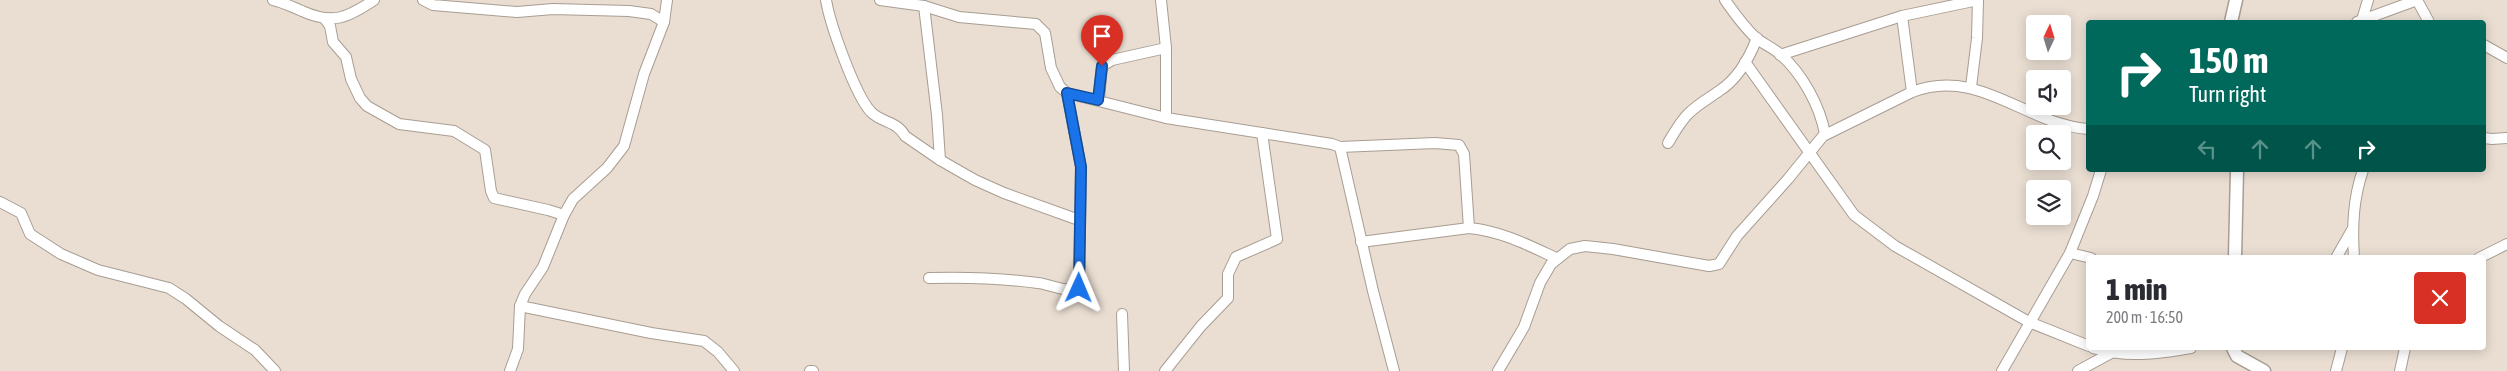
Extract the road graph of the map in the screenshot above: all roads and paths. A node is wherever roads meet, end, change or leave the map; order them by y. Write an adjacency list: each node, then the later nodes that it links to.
1 (273, 0): 15 (street)
2 (374, 0): 15 (street)
3 (423, 0): 20 (street)
4 (667, 0): 20 (street)
5 (826, 0): 40 (street)
6 (880, 0): 13 (street)
7 (1161, 0): 23 (street)
8 (1725, 0): 21 (street)
9 (1978, 0): 14 (street); 27 (street)
10 (2236, 0): 16 (street)
11 (2368, 0): 17 (street)
12 (2417, 0): 18 (street); 19 (street)
13 (924, 6): 29 (street); 40 (street)
14 (1902, 16): 24 (street); 28 (street)
15 (325, 19): 45 (street)
16 (2231, 20)
17 (2360, 20)
18 (2363, 20)
19 (2428, 20)
20 (664, 22): 45 (street)
21 (1757, 38): 24 (street); 26 (street)
22 (2486, 46): 25 (street)
23 (1166, 48): 30 (street); 31 (street)
24 (1780, 55): 34 (street)
25 (2507, 58)
26 (1745, 62): 37 (street); 39 (street)
27 (1971, 88): 28 (street); 32 (street)
28 (1912, 92): 34 (street)
29 (1067, 93): 30 (street); 46 (street)
30 (1098, 100): 31 (street)
31 (1166, 118): 33 (street)
32 (2086, 128)
33 (1262, 133): 38 (street); 73 (street)
34 (1825, 134): 39 (street)
35 (2486, 138): 36 (street)
36 (2507, 138)
37 (1668, 142)
38 (1340, 147): 47 (street); 49 (street)
39 (1809, 152): 57 (street); 61 (street)
40 (940, 160): 46 (street)
41 (2100, 172): 51 (street)
42 (2237, 172): 52 (street)
43 (2362, 172): 48 (street)
44 (0, 202): 69 (street)
45 (564, 215): 59 (street)
46 (1079, 220): 58 (street)
47 (1469, 228): 49 (street); 57 (street)
48 (2352, 230): 53 (street); 54 (street)
49 (1361, 242): 74 (street)
50 (2507, 244): 55 (street)
51 (2070, 253): 56 (street); 61 (street)
52 (2235, 255)
53 (2338, 255)
54 (2354, 255)
55 (2485, 255)
56 (2086, 257)
57 (1556, 258): 75 (street)
58 (929, 278)
59 (520, 306): 70 (street); 71 (street)
60 (1122, 314): 72 (street)
61 (2029, 322): 62 (street); 76 (street)
62 (2086, 345)
63 (2100, 350): 68 (street)
64 (2179, 350): 68 (street)
65 (2234, 350): 78 (street)
66 (2341, 350): 79 (street)
67 (2405, 350): 80 (street)
68 (2111, 353): 77 (street)
69 (275, 371)
70 (510, 371)
71 (734, 371)
72 (1124, 371)
73 (1166, 371)
74 (1394, 371)
75 (1498, 371)
76 (2002, 371)
77 (2078, 371)
78 (2264, 371)
79 (2336, 371)
80 (2400, 371)

